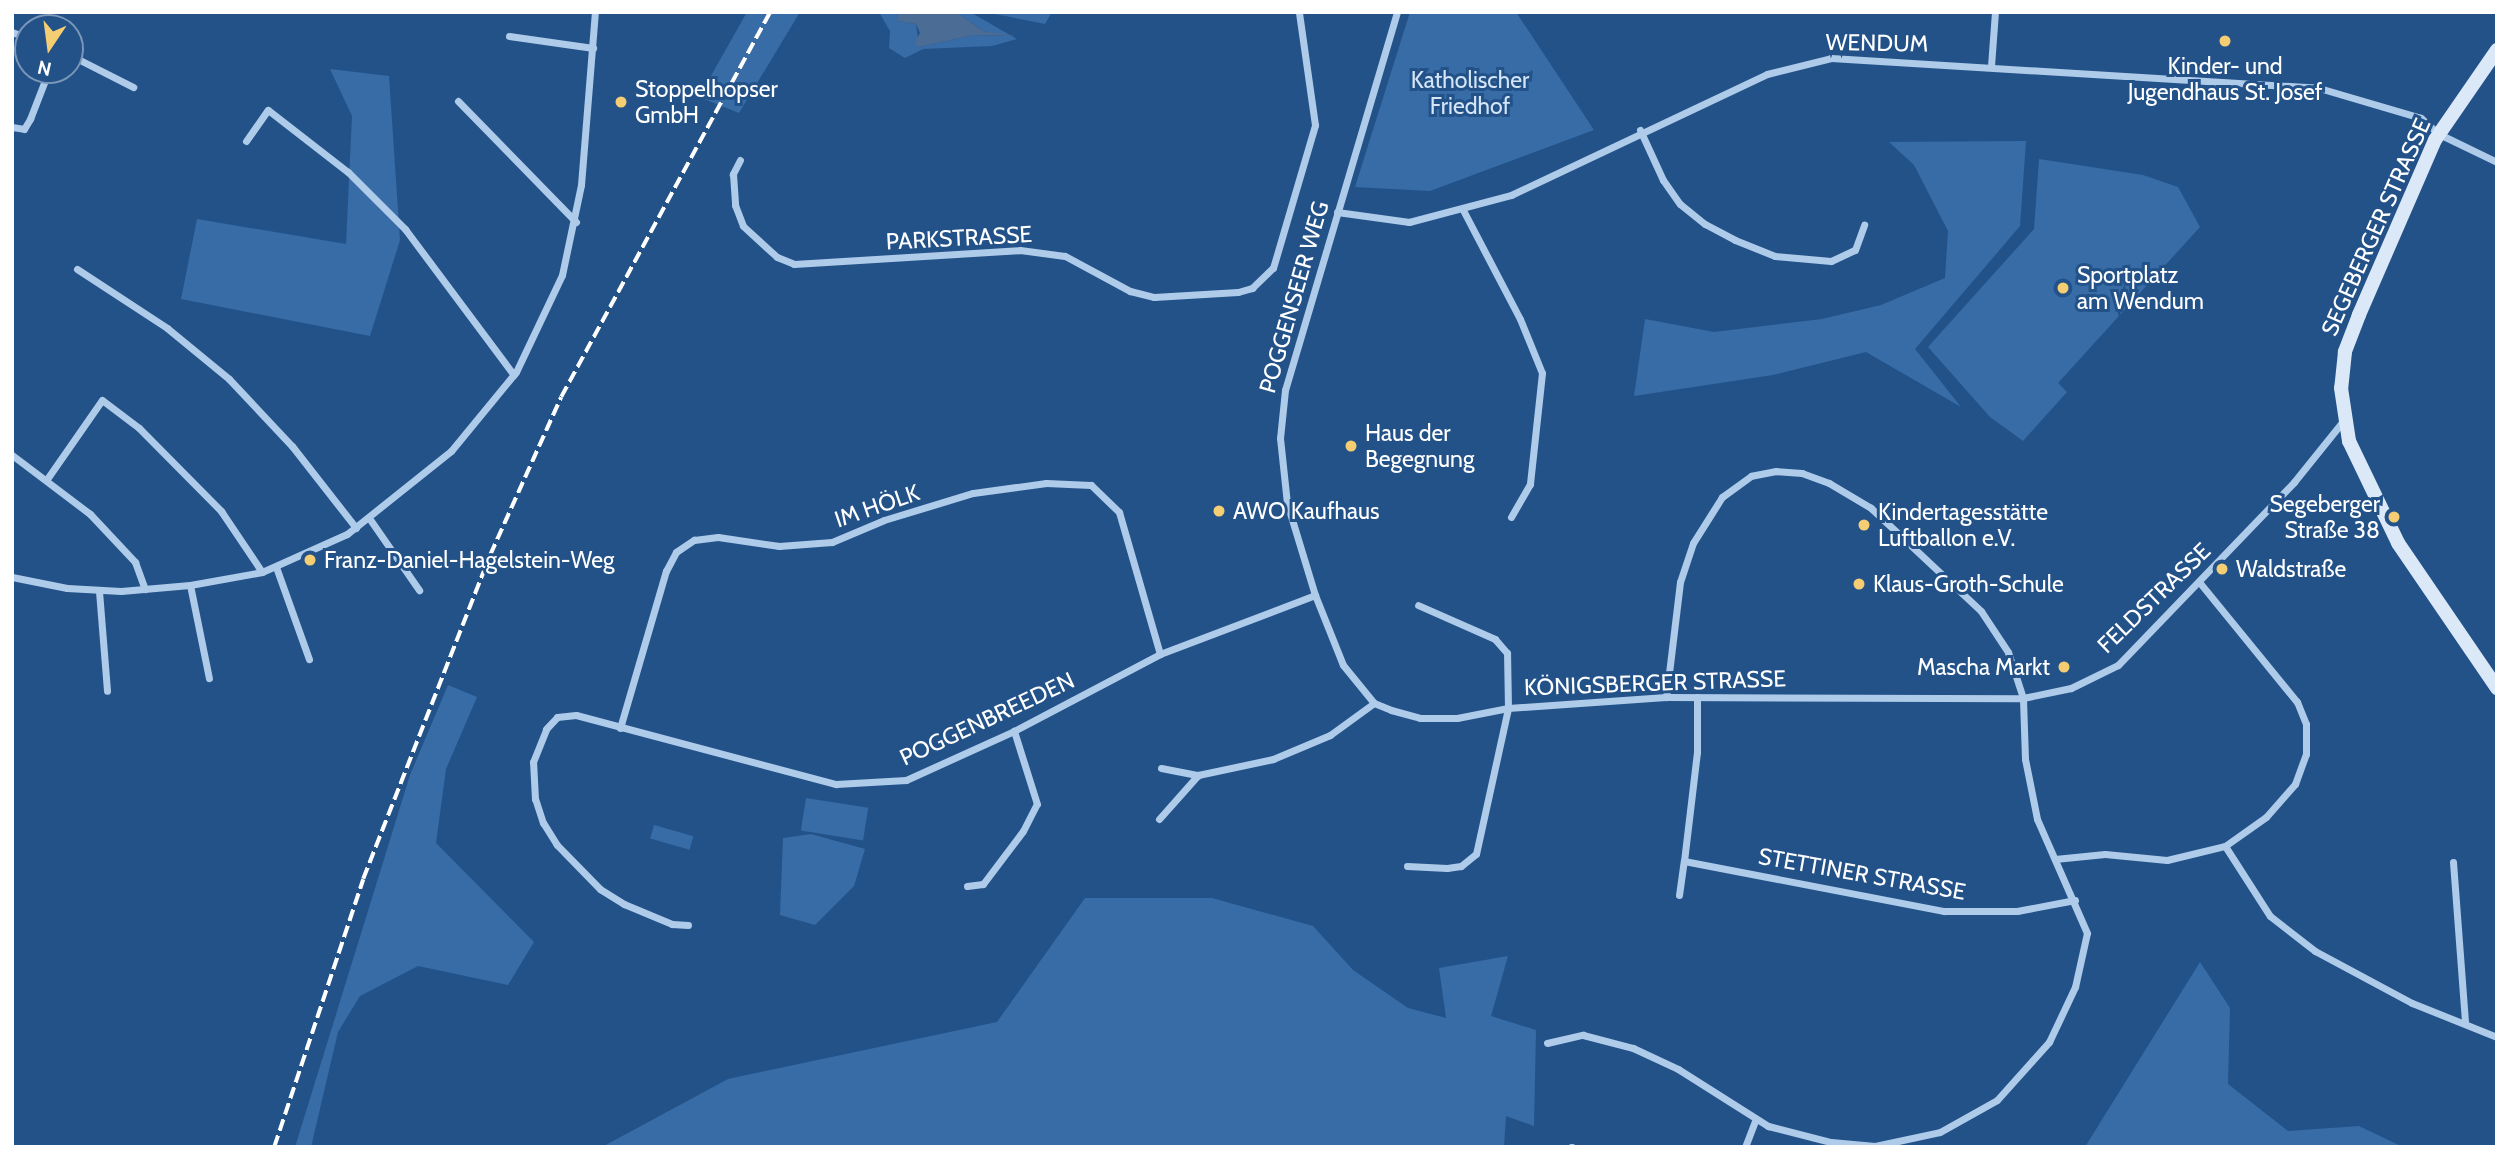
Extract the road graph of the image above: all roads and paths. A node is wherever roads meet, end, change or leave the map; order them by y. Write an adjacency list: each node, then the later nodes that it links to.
1 (595, 12): 6 (street)
2 (1299, 12): 17 (street, PARKSTRASSE)
3 (1397, 12): 20 (street, POGGENSEER WEG)
4 (1996, 12): 9 (street)
5 (509, 36): 6 (street)
6 (593, 48): 21 (street)
7 (2497, 50): 15 (main road, SEGEBERGER STRASSE)
8 (84, 62): 11 (street)
9 (1991, 66): 14 (street, WENDUM); 15 (street, WENDUM)
10 (44, 84): 13 (street)
11 (133, 87)
12 (458, 101): 21 (street)
13 (12, 127)
14 (1640, 130): 19 (street, WENDUM); 22 (street)
15 (2439, 134): 18 (street, WENDUM); 25 (main road, SEGEBERGER STRASSE)
16 (246, 141): 24 (street)
17 (740, 160)
18 (2497, 162)
19 (1463, 210): 20 (street, WENDUM); 28 (street)
20 (1337, 212): 39 (street, POGGENSEER WEG)
21 (576, 222): 24 (street)
22 (1864, 225)
23 (77, 268): 30 (street)
24 (514, 375): 29 (street)
25 (2343, 421): 34 (street, FELDSTRASSE); 44 (main road, SEGEBERGER STRASSE)
26 (12, 455): 27 (street)
27 (47, 479): 32 (street); 36 (street)
28 (1511, 517)
29 (369, 518): 30 (street); 37 (street)
30 (355, 528): 31 (street)
31 (276, 567): 32 (street); 42 (street)
32 (262, 572): 35 (street)
33 (12, 577): 38 (street)
34 (2200, 583): 48 (street, FELDSTRASSE); 56 (street)
35 (190, 585): 36 (street); 43 (street)
36 (145, 589): 38 (street)
37 (419, 590)
38 (99, 591): 45 (street)
39 (1315, 595): 41 (street, POGGENBREEDEN); 49 (street)
40 (1418, 605): 50 (street)
41 (1160, 654): 51 (street, IM HÖLK); 52 (street, POGGENBREEDEN)
42 (309, 659)
43 (209, 678)
44 (2497, 688)
45 (107, 691)
46 (1666, 697): 47 (street, KÖNIGSBERGER STRASSE); 48 (street); 50 (street, KÖNIGSBERGER STRASSE)
47 (1697, 697): 48 (street, KÖNIGSBERGER STRASSE); 58 (street)
48 (2023, 698): 57 (street)
49 (1374, 703): 50 (street, KÖNIGSBERGER STRASSE); 54 (street)
50 (1508, 708): 60 (street)
51 (621, 728): 52 (street, POGGENBREEDEN); 64 (street, POGGENBREEDEN)
52 (1014, 731): 61 (street)
53 (1161, 768): 54 (street)
54 (1198, 775): 55 (street)
55 (1159, 819)
56 (2225, 846): 57 (street); 65 (street)
57 (2055, 859): 63 (street)
58 (1684, 861): 62 (street); 63 (street, STETTINER STRASSE)
59 (2453, 862): 65 (street)
60 (1407, 866)
61 (967, 886)
62 (1679, 895)
63 (2075, 900): 68 (street)
64 (688, 925)
65 (2465, 1023): 66 (street)
66 (2497, 1037)
67 (1547, 1043): 68 (street)
68 (1756, 1119): 69 (street)
69 (1745, 1147)

